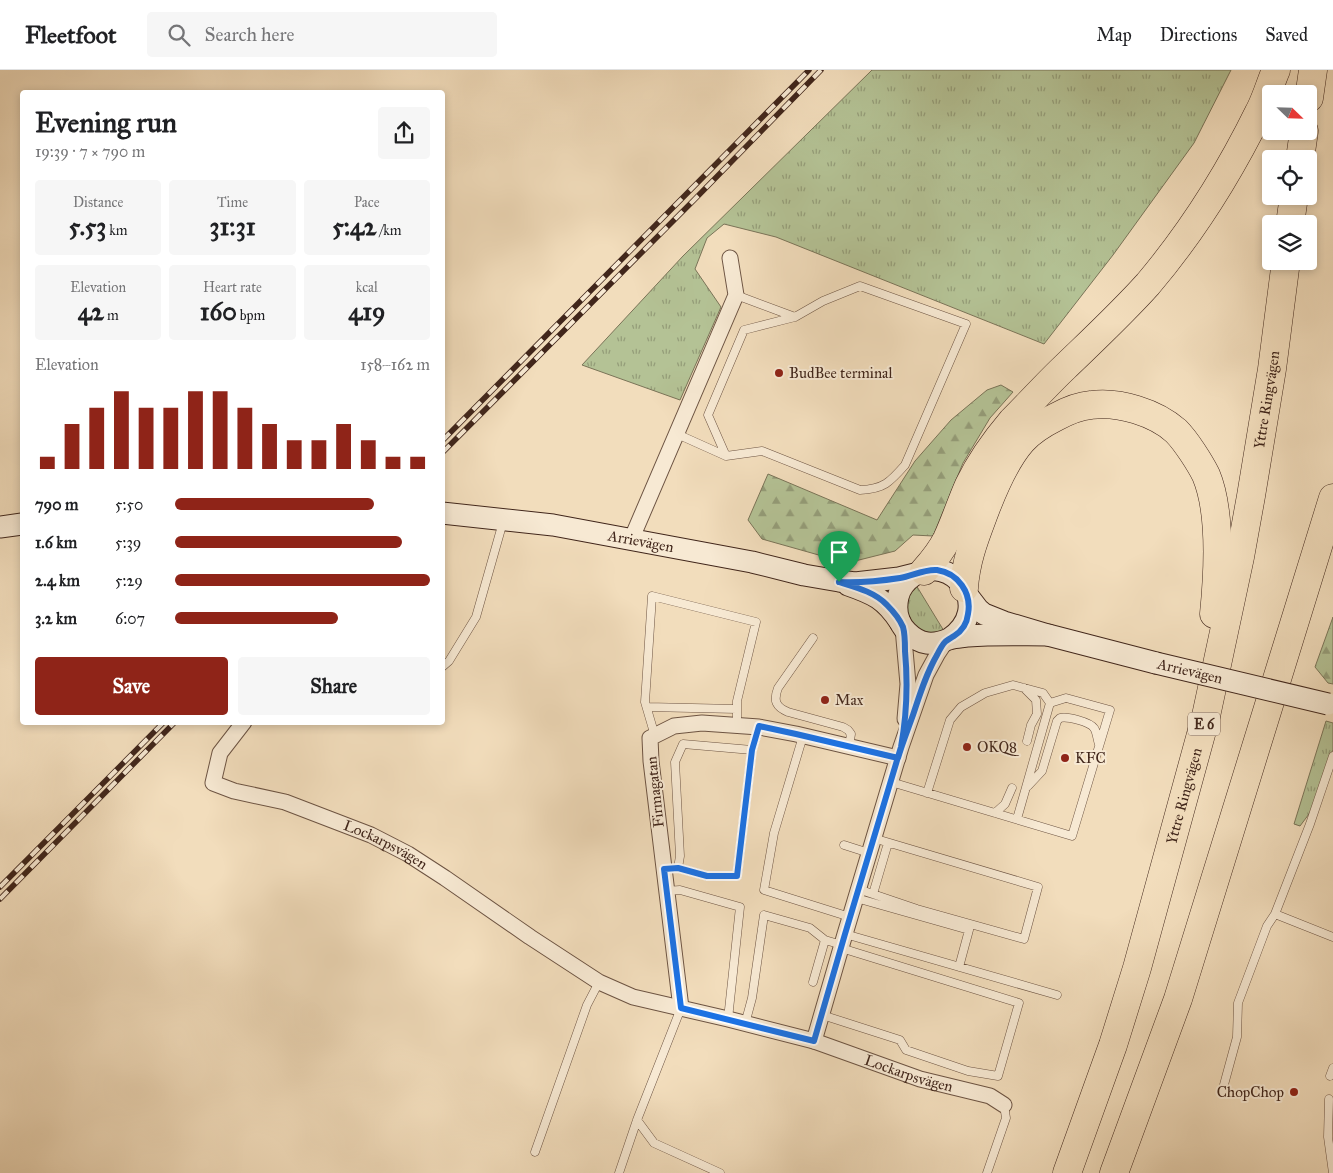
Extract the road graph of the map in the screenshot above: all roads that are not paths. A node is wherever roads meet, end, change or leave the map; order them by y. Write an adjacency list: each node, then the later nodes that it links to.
1 (1276, 70): 17 (highway)
2 (1313, 70): 3 (highway)
3 (1311, 85)
4 (730, 258): 6 (street)
5 (1285, 270): 59 (highway, Yttre Ringvägen / E 6)
6 (736, 295): 7 (lane); 8 (street)
7 (794, 317): 9 (lane); 9 (lane)
8 (677, 434): 9 (lane); 15 (street)
9 (726, 456)
10 (1333, 498): 63 (highway)
11 (445, 513): 12 (main road, Arrievägen)
12 (504, 520): 15 (main road, Arrievägen); 24 (lane)
13 (20, 524): 14 (main road)
14 (0, 527)
15 (631, 540): 18 (main road, Arrievägen)
16 (1333, 567): 63 (highway)
17 (920, 573): 18 (main road, Arrievägen); 19 (main road); 20 (main road)
18 (839, 582): 20 (main road, Arrievägen)
19 (966, 592): 21 (main road, Arrievägen); 23 (main road); 59 (highway)
20 (902, 625): 23 (main road); 39 (street)
21 (1048, 635): 23 (main road, Arrievägen); 27 (main road, Arrievägen, bridge)
22 (813, 638): 37 (lane)
23 (948, 640): 39 (street)
24 (445, 664)
25 (1024, 688): 26 (lane); 35 (lane); 44 (lane)
26 (1050, 703): 36 (lane); 43 (lane)
27 (1330, 705)
28 (647, 707): 29 (lane); 29 (lane); 33 (lane)
29 (737, 709): 31 (lane)
30 (242, 725): 60 (street, Lockarpsvägen)
31 (737, 725): 32 (street, Firmagatan); 33 (street, Firmagatan)
32 (759, 726): 34 (street, Firmagatan); 38 (lane)
33 (654, 736): 49 (street, Firmagatan)
34 (803, 736): 37 (street, Firmagatan); 54 (lane)
35 (1026, 741)
36 (1099, 746): 43 (lane); 46 (lane)
37 (849, 747): 39 (street, Firmagatan)
38 (752, 750): 49 (lane); 49 (lane)
39 (899, 753): 41 (street)
40 (1333, 756): 53 (lane)
41 (891, 782): 44 (lane); 47 (street)
42 (1012, 788): 45 (lane)
43 (1026, 789): 46 (lane)
44 (927, 793): 45 (lane)
45 (995, 813): 46 (lane)
46 (1017, 819)
47 (877, 844): 48 (lane); 51 (street); 52 (lane); 52 (lane)
48 (844, 845)
49 (671, 868): 50 (street, Firmagatan)
50 (666, 892): 64 (street, Firmagatan); 66 (lane)
51 (857, 893): 52 (lane); 54 (street); 58 (lane)
52 (873, 894)
53 (1275, 914): 55 (lane); 69 (lane)
54 (850, 917): 57 (street)
55 (1333, 937)
56 (825, 940): 57 (lane); 61 (lane); 67 (lane)
57 (842, 942): 58 (lane); 65 (street); 65 (lane)
58 (959, 967): 62 (lane)
59 (1137, 968): 77 (highway, Yttre Ringvägen / E 6)
60 (599, 982): 64 (street, Lockarpsvägen); 73 (lane)
61 (813, 982)
62 (1057, 995)
63 (1178, 999): 78 (highway)
64 (681, 1008): 66 (street, Lockarpsvägen); 72 (lane)
65 (822, 1015): 68 (street)
66 (728, 1019): 67 (street, Lockarpsvägen)
67 (745, 1024): 68 (street, Lockarpsvägen)
68 (814, 1041): 71 (street, Lockarpsvägen)
69 (1222, 1092)
70 (1329, 1099): 79 (lane)
71 (1004, 1104): 76 (lane)
72 (638, 1120): 74 (lane); 75 (lane)
73 (535, 1152)
74 (619, 1173)
75 (720, 1173)
76 (988, 1173)
77 (1067, 1173)
78 (1114, 1173)
79 (1333, 1173)

